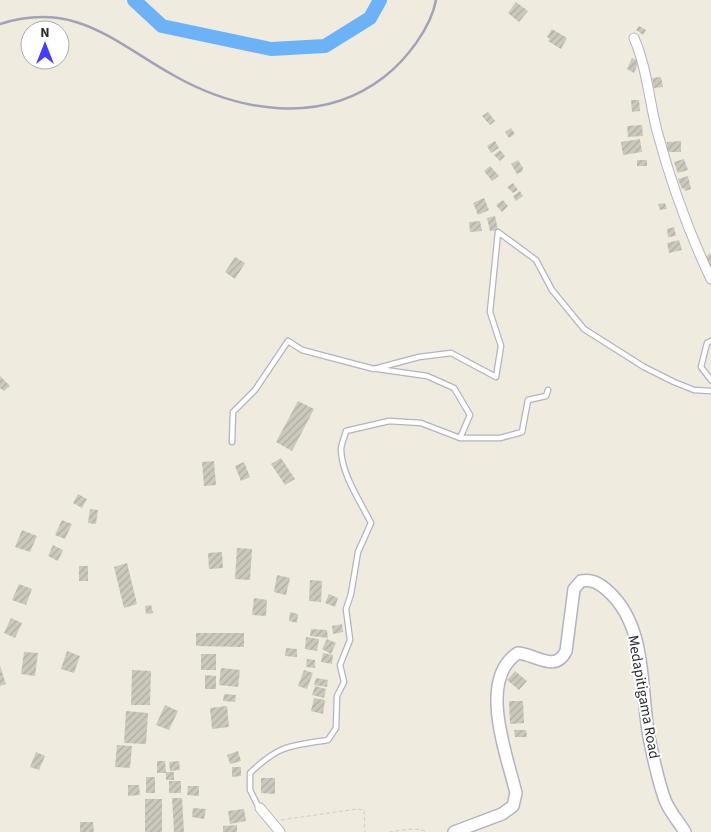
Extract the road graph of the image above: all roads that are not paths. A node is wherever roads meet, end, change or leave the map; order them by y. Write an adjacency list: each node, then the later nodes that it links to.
1 (634, 38): 2 (street)
2 (711, 280)
3 (711, 341): 5 (lane)
4 (374, 369): 7 (lane); 8 (lane); 9 (lane)
5 (711, 380)
6 (548, 390): 8 (lane)
7 (711, 391)
8 (460, 438): 10 (lane)
9 (232, 442)
10 (260, 808): 11 (street)
11 (280, 832)
12 (454, 832): 13 (street, Medapitigama Road)
13 (685, 832)

